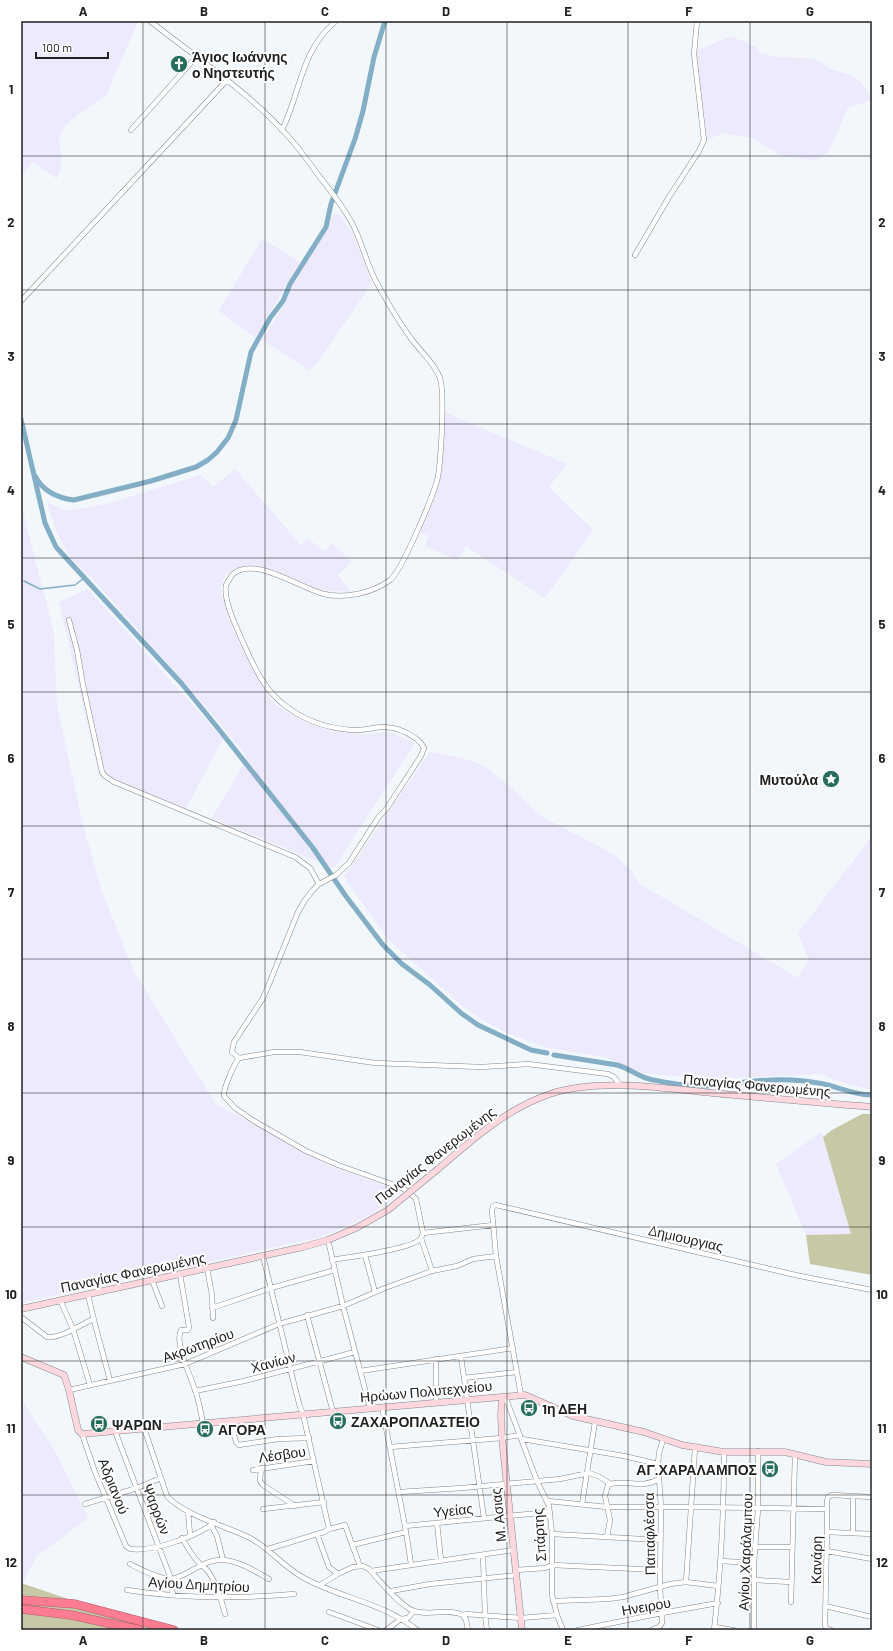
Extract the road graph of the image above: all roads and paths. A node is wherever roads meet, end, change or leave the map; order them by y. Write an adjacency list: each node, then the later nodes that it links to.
1 (150, 21): 4 (street)
2 (336, 21): 7 (street)
3 (697, 21): 8 (street)
4 (197, 56): 5 (street); 6 (street)
5 (227, 80): 7 (street); 9 (street)
6 (131, 130)
7 (282, 130): 11 (street)
8 (635, 255)
9 (21, 301)
10 (70, 620): 11 (street)
11 (319, 884): 12 (street)
12 (239, 1058): 13 (street); 16 (street)
13 (622, 1086): 14 (street, Παναγίας Φανερωμένης); 18 (street, Παναγίας Φανερωμένης, bridge)
14 (872, 1107)
15 (493, 1225): 16 (street); 21 (street); 29 (street, Δημιουργιας)
16 (423, 1233): 17 (street)
17 (421, 1238): 19 (street); 25 (street)
18 (328, 1240): 20 (street, Παναγίας Φανερωμένης); 22 (street)
19 (365, 1255): 22 (street); 30 (street)
20 (263, 1256): 23 (street, Παναγίας Φανερωμένης); 28 (street)
21 (496, 1256): 25 (street, Ακρωτηρίου); 43 (street)
22 (332, 1260): 24 (street)
23 (207, 1268): 26 (street, Παναγίας Φανερωμένης); 35 (street)
24 (335, 1270): 28 (street); 34 (street)
25 (432, 1270): 30 (street, Ακρωτηρίου)
26 (180, 1274): 27 (street, Παναγίας Φανερωμένης); 49 (street)
27 (152, 1280): 31 (street, Παναγίας Φανερωμένης); 33 (street)
28 (271, 1288): 35 (street); 41 (street)
29 (872, 1290)
30 (375, 1292): 34 (street, Ακρωτηρίου)
31 (88, 1294): 32 (street, Παναγίας Φανερωμένης); 40 (street)
32 (60, 1300): 36 (street, Παναγίας Φανερωμένης); 42 (street)
33 (162, 1306)
34 (342, 1306): 37 (street, Ακρωτηρίου); 44 (street)
35 (212, 1308): 39 (street)
36 (21, 1309)
37 (307, 1315): 41 (street, Ακρωτηρίου); 48 (street)
38 (21, 1317): 42 (street)
39 (214, 1318)
40 (93, 1319): 42 (street); 54 (street)
41 (279, 1324): 49 (street, Ακρωτηρίου); 50 (street)
42 (73, 1329): 55 (street)
43 (513, 1348): 45 (street); 52 (street)
44 (355, 1352): 48 (street, Χανίων); 51 (street)
45 (461, 1356): 47 (street); 53 (street)
46 (21, 1358): 56 (street)
47 (436, 1359): 51 (street); 61 (street)
48 (318, 1362): 50 (street, Χανίων); 64 (street)
49 (185, 1364): 54 (street, Ακρωτηρίου); 57 (street)
50 (290, 1368): 57 (street, Χανίων); 65 (street)
51 (360, 1371): 63 (street)
52 (517, 1372): 53 (street); 58 (street)
53 (464, 1378): 60 (street)
54 (110, 1381): 55 (street, Ακρωτηρίου)
55 (90, 1385): 56 (street, Ακρωτηρίου)
56 (69, 1390): 71 (street)
57 (195, 1391): 68 (street)
58 (521, 1395): 59 (street, Ηρώων Πολυτεχνείου); 67 (street, Ηρώων Πολυτεχνείου)
59 (503, 1397): 60 (street, Ηρώων Πολυτεχνείου); 72 (street, Σπάρτης); 74 (street, Μ. Ασιας)
60 (467, 1400): 61 (street, Ηρώων Πολυτεχνείου); 75 (street)
61 (436, 1402): 62 (street, Ηρώων Πολυτεχνείου)
62 (382, 1407): 63 (street, Ηρώων Πολυτεχνείου); 77 (street)
63 (370, 1408): 64 (street, Ηρώων Πολυτεχνείου)
64 (333, 1412): 65 (street, Ηρώων Πολυτεχνείου)
65 (303, 1414): 66 (street, Ηρώων Πολυτεχνείου); 73 (street)
66 (230, 1421): 68 (street, Ηρώων Πολυτεχνείου); 73 (street)
67 (596, 1422): 76 (street, Ηρώων Πολυτεχνείου); 79 (street)
68 (203, 1424): 69 (street, Ηρώων Πολυτεχνείου)
69 (144, 1428): 70 (street, Ηρώων Πολυτεχνείου); 89 (street)
70 (115, 1431): 71 (street, Ηρώων Πολυτεχνείου); 95 (street, Ψαρρών)
71 (82, 1434): 99 (street, Αδριανού)
72 (521, 1437): 74 (street); 79 (street); 91 (street, Σπάρτης)
73 (309, 1438): 83 (street)
74 (502, 1438): 75 (street); 92 (street, Μ. Ασιας)
75 (473, 1440): 77 (street); 94 (street)
76 (663, 1440): 78 (street, Ηρώων Πολυτεχνείου); 84 (street, Παπαφλέσσα)
77 (390, 1447): 96 (street)
78 (695, 1448): 81 (street, Ηρώων Πολυτεχνείου); 106 (street)
79 (591, 1451): 84 (street); 88 (street)
80 (758, 1451): 81 (street, Ηρώων Πολυτεχνείου); 82 (street, Ηρώων Πολυτεχνείου); 110 (street, Αγίου Χαράλαμπου)
81 (724, 1452): 108 (street)
82 (795, 1454): 85 (street, Ηρώων Πολυτεχνείου); 111 (street)
83 (314, 1461): 86 (street, Λέσβου); 101 (street)
84 (658, 1464): 90 (street, Παπαφλέσσα)
85 (872, 1464)
86 (261, 1468): 87 (street, Λέσβου); 104 (street)
87 (253, 1470)
88 (586, 1474): 91 (street); 93 (street); 103 (street)
89 (160, 1478): 95 (street); 113 (street)
90 (659, 1479): 93 (street); 107 (street, Παπαφλέσσα)
91 (537, 1481): 92 (street); 100 (street, Σπάρτης)
92 (506, 1484): 94 (street); 115 (street, Μ. Ασιας)
93 (611, 1484): 105 (street)
94 (480, 1486): 96 (street); 116 (street)
95 (137, 1488): 99 (street); 132 (street, Ψαρρών)
96 (399, 1492): 119 (street)
97 (853, 1496): 98 (street); 112 (street, Κανάρη); 123 (street)
98 (872, 1497)
99 (107, 1498): 102 (street); 132 (street, Αδριανού)
100 (548, 1501): 103 (street); 114 (street, Σπάρτης)
101 (324, 1502): 104 (street); 120 (street)
102 (86, 1504)
103 (582, 1504): 105 (street)
104 (296, 1506): 109 (street)
105 (607, 1507): 107 (street); 128 (street)
106 (692, 1507): 107 (street); 108 (street); 157 (street)
107 (661, 1508): 130 (street, Παπαφλέσσα)
108 (724, 1508): 110 (street); 142 (street)
109 (263, 1509)
110 (758, 1509): 111 (street); 133 (street, Αγίου Χαράλαμπου)
111 (794, 1509): 112 (street); 134 (street)
112 (826, 1509): 122 (street, Κανάρη)
113 (188, 1511): 117 (street); 127 (street)
114 (550, 1512): 115 (street, Υγείας); 125 (street, Σπάρτης)
115 (510, 1516): 116 (street, Υγείας); 136 (street, Μ. Ασιας)
116 (484, 1518): 118 (street, Υγείας)
117 (213, 1523): 127 (street); 135 (street); 140 (street)
118 (437, 1523): 119 (street, Υγείας); 141 (street)
119 (406, 1526): 121 (street)
120 (329, 1529): 124 (street); 131 (street)
121 (406, 1532): 131 (street); 145 (street)
122 (828, 1532): 123 (street); 137 (street, Κανάρη)
123 (853, 1533): 126 (street)
124 (317, 1534): 135 (street); 152 (street)
125 (552, 1534): 128 (street); 147 (street, Σπάρτης)
126 (872, 1534)
127 (190, 1536): 129 (street)
128 (607, 1537): 130 (street)
129 (182, 1538): 132 (street); 146 (street)
130 (660, 1540): 149 (street, Παπαφλέσσα)
131 (352, 1545): 148 (street)
132 (159, 1546): 153 (street, Ψαρρών)
133 (756, 1547): 134 (street); 143 (street, Αγίου Χαράλαμπου)
134 (792, 1547): 158 (street)
135 (268, 1549): 159 (street)
136 (513, 1550): 138 (street); 151 (street, Μ. Ασιας)
137 (827, 1551): 139 (street); 171 (street, Κανάρη)
138 (483, 1555): 141 (street); 155 (street)
139 (872, 1559)
140 (223, 1560): 146 (street); 154 (street)
141 (441, 1560): 145 (street)
142 (721, 1561): 143 (street); 161 (street)
143 (754, 1563): 156 (street, Αγίου Χαράλαμπου)
144 (130, 1564): 153 (street)
145 (411, 1564): 150 (street)
146 (201, 1565): 153 (street); 166 (street)
147 (552, 1565): 149 (street); 151 (street); 168 (street, Σπάρτης)
148 (360, 1566): 150 (street); 152 (street)
149 (660, 1570): 160 (street, Παπαφλέσσα)
150 (371, 1571): 163 (street)
151 (516, 1572): 155 (street); 181 (street, Μ. Ασιας)
152 (338, 1574): 159 (street)
153 (172, 1579): 165 (street, Ψαρρών)
154 (270, 1579)
155 (483, 1579): 163 (street); 178 (street)
156 (754, 1580): 158 (street); 196 (street, Αγίου Χαράλαμπου)
157 (686, 1582): 160 (street); 161 (street)
158 (791, 1582): 169 (street)
159 (320, 1585): 182 (street)
160 (660, 1586): 168 (street); 175 (street, Παπαφλέσσα)
161 (718, 1586): 170 (street)
162 (126, 1590): 165 (street, Αγίου Δημητρίου)
163 (391, 1591): 173 (street)
164 (294, 1594): 166 (street, Αγίου Δημητρίου)
165 (173, 1595): 166 (street, Αγίου Δημητρίου)
166 (221, 1599): 176 (street)
167 (21, 1600): 185 (highway)
168 (553, 1600): 179 (street, Σπάρτης)
169 (791, 1602)
170 (718, 1603): 175 (street, Ηνειρου); 183 (street)
171 (825, 1606): 180 (street); 197 (street, Κανάρη)
172 (21, 1609): 184 (highway)
173 (414, 1611): 177 (street); 182 (street)
174 (329, 1612): 186 (street)
175 (662, 1613): 193 (street, Ηνειρου); 194 (street, Παπαφλέσσα)
176 (224, 1614)
177 (463, 1615): 178 (street); 189 (street)
178 (485, 1615): 181 (street); 190 (street)
179 (557, 1615): 181 (street); 192 (street, Σπάρτης)
180 (872, 1617)
181 (520, 1618): 191 (street, Μ. Ασιας)
182 (401, 1619): 187 (street); 188 (street)
183 (714, 1629): 195 (street)
184 (140, 1630)
185 (174, 1630)
186 (378, 1630)
187 (386, 1630)
188 (417, 1630)
189 (468, 1630)
190 (487, 1630)
191 (522, 1630)
192 (563, 1630)
193 (578, 1630)
194 (651, 1630)
195 (733, 1630)
196 (754, 1630)
197 (831, 1630)

